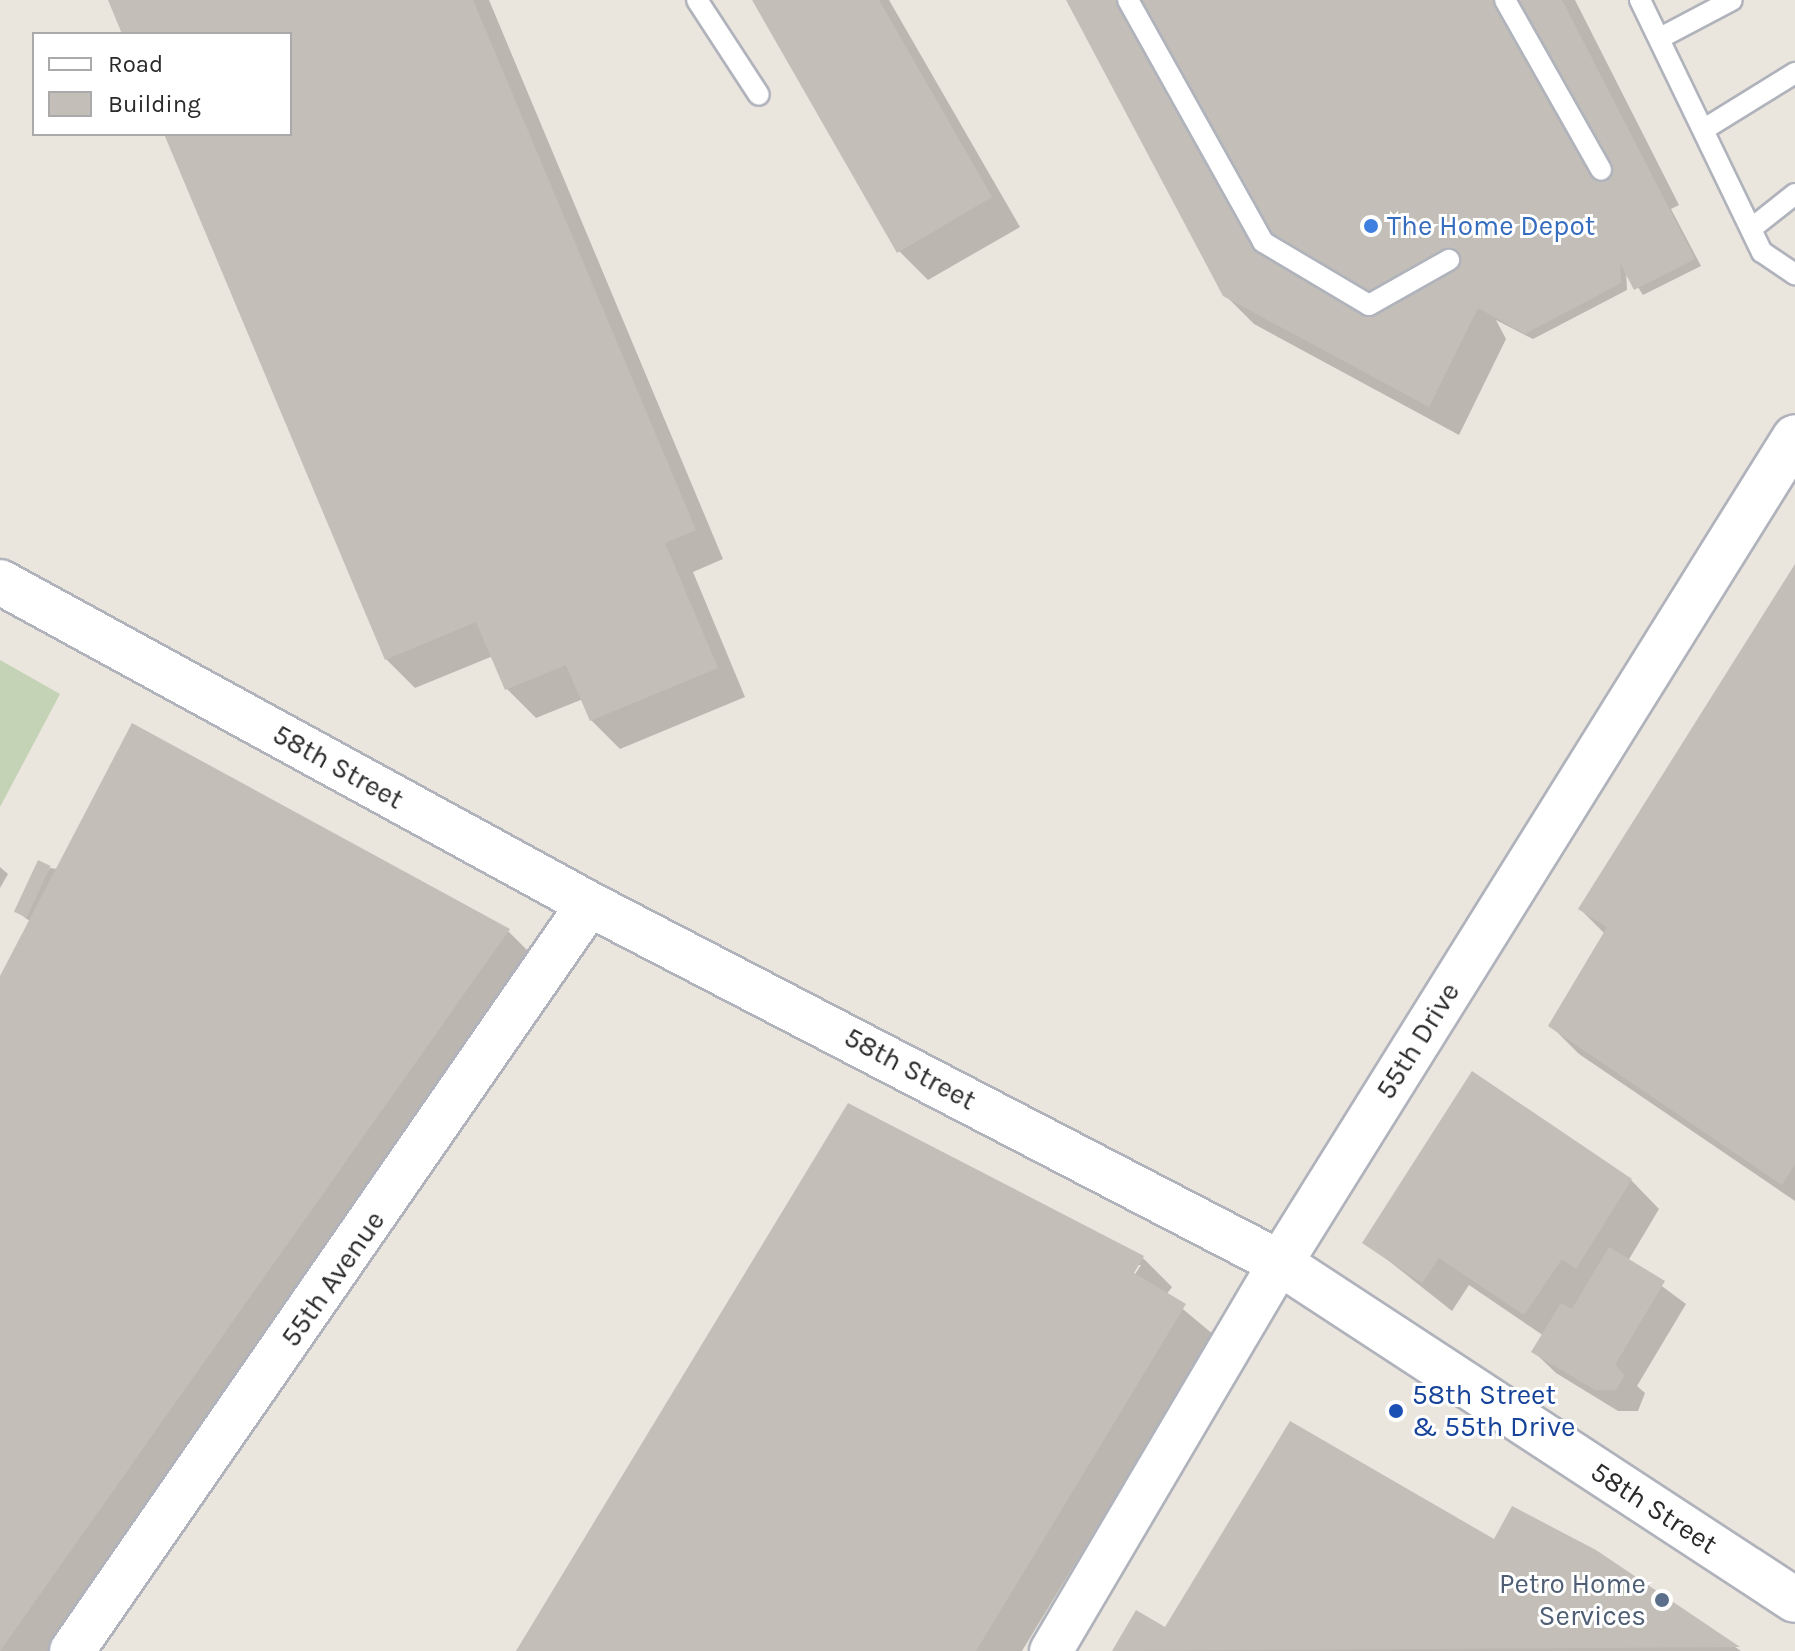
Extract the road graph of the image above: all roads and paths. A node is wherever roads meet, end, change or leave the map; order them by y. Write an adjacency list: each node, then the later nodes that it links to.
1 (697, 0): 8 (lane)
2 (1128, 0): 13 (lane)
3 (1505, 0): 10 (lane)
4 (1640, 0): 6 (lane)
5 (1732, 0): 6 (lane)
6 (1660, 38): 9 (lane)
7 (1795, 73): 9 (lane)
8 (759, 95)
9 (1706, 128): 12 (lane)
10 (1601, 170)
11 (1795, 194): 12 (lane)
12 (1752, 228): 14 (lane)
13 (1449, 260)
14 (1795, 274)
15 (1795, 437): 18 (main road, 55th Drive)
16 (0, 582): 17 (main road, 58th Street)
17 (589, 904): 18 (main road, 58th Street); 20 (main road, 55th Avenue)
18 (1280, 1263): 19 (main road, 58th Street); 21 (street, 55th Drive)
19 (1795, 1600)
20 (72, 1651)
21 (1051, 1651)

